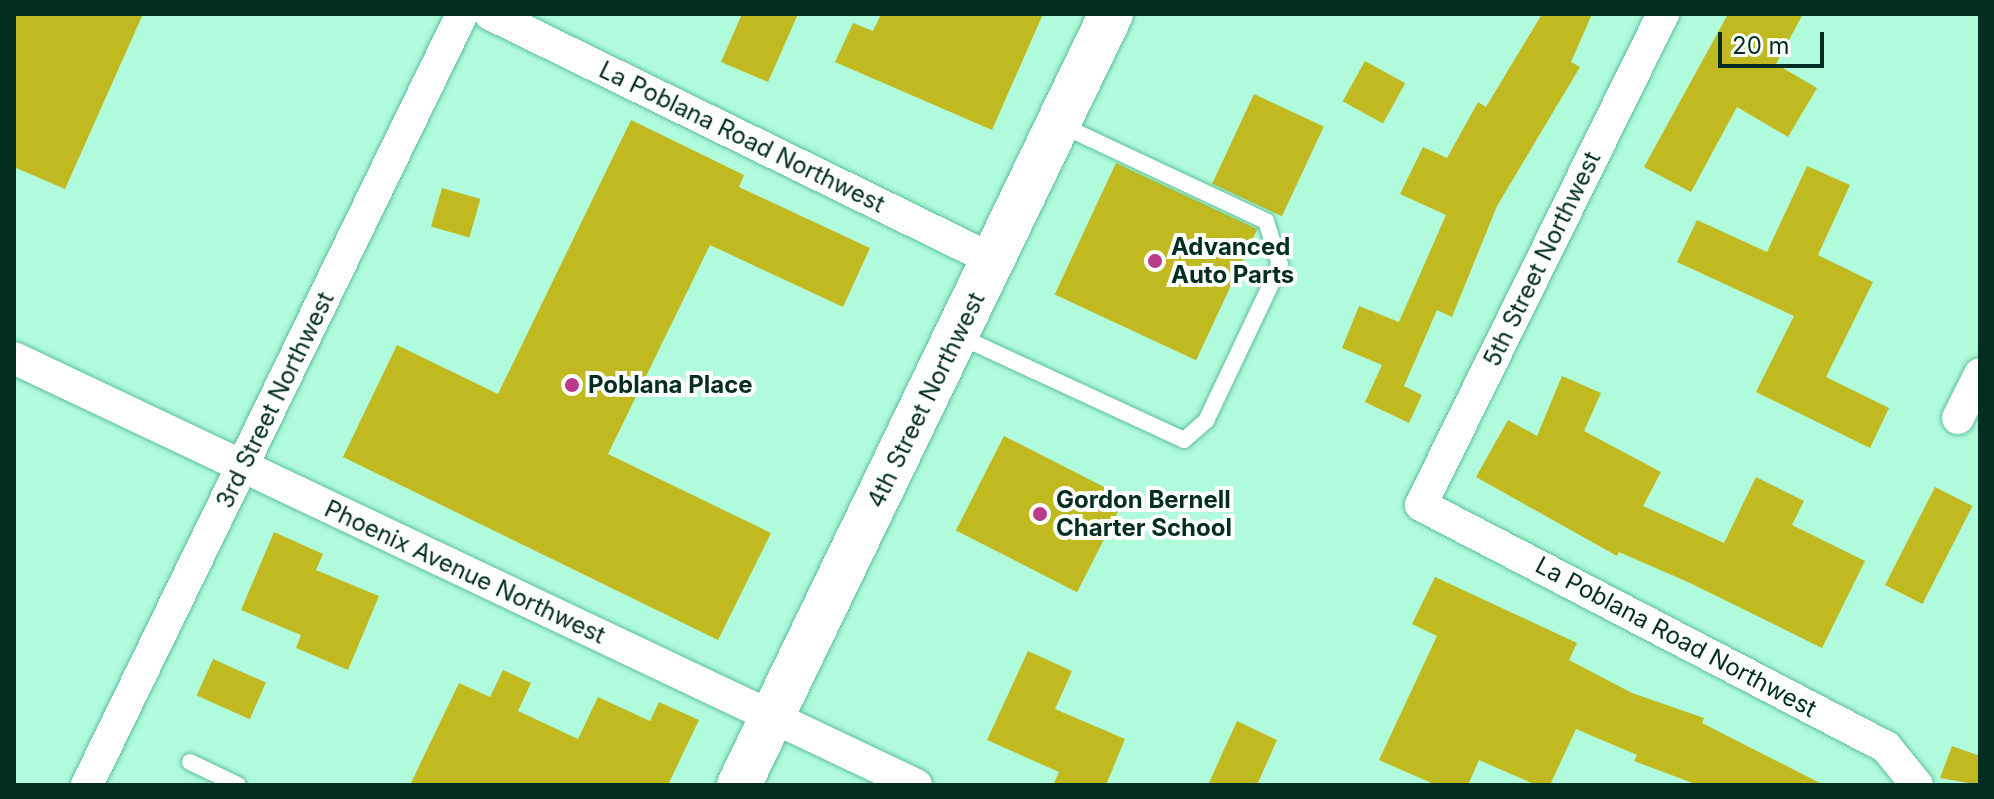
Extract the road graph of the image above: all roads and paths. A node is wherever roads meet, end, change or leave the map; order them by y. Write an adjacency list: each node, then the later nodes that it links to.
1 (462, 14): 11 (street, 3rd Street Northwest)
2 (490, 14): 6 (street, La Poblana Road Northwest)
3 (1111, 14): 5 (main road, 4th Street Northwest)
4 (1663, 14): 12 (street, 5th Street Northwest)
5 (1059, 124): 6 (main road, 4th Street Northwest); 7 (lane)
6 (993, 260): 7 (main road, 4th Street Northwest)
7 (957, 335): 13 (main road, 4th Street Northwest)
8 (14, 358): 11 (street, Phoenix Avenue Northwest)
9 (1980, 374): 10 (street)
10 (1958, 418)
11 (241, 469): 13 (street, Phoenix Avenue Northwest); 15 (street, 3rd Street Northwest)
12 (1421, 505): 19 (street, La Poblana Road Northwest)
13 (774, 715): 17 (main road, 4th Street Northwest); 18 (street, Phoenix Avenue Northwest)
14 (190, 762): 16 (lane)
15 (87, 785)
16 (238, 785)
17 (739, 785)
18 (916, 785)
19 (1917, 785)

